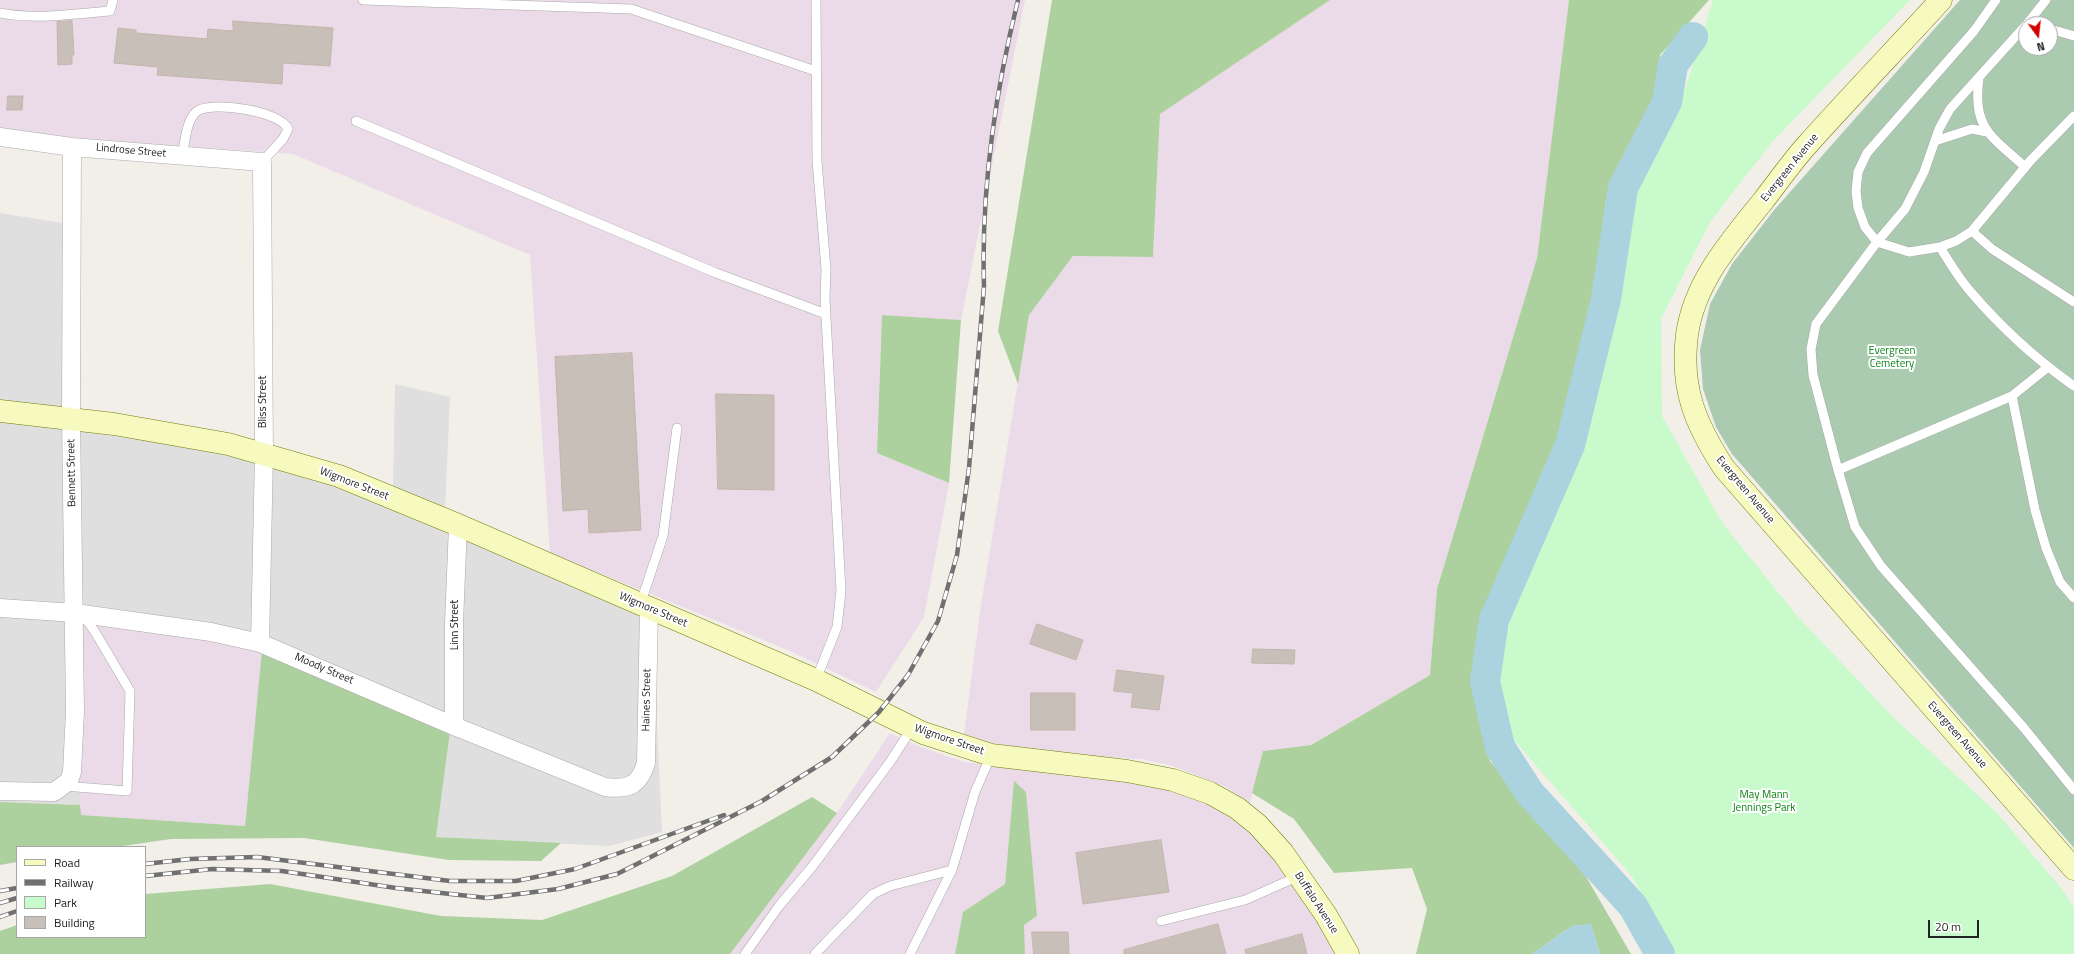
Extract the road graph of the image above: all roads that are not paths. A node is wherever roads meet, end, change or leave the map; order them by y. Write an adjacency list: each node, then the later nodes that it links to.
1 (114, 0): 7 (lane)
2 (362, 0): 12 (lane)
3 (816, 0): 12 (lane)
4 (1941, 0): 51 (street, Evergreen Avenue)
5 (1996, 0): 24 (lane)
6 (2046, 0): 8 (lane)
7 (0, 12)
8 (2035, 16)
9 (2058, 31): 11 (lane)
10 (2018, 36): 13 (lane)
11 (2074, 36)
12 (816, 70): 27 (lane)
13 (1979, 78): 16 (lane); 18 (lane)
14 (2074, 116): 22 (lane)
15 (356, 121): 27 (lane)
16 (1987, 132): 18 (lane); 22 (lane)
17 (0, 137): 19 (street, Lindrose Street)
18 (1935, 141): 24 (lane)
19 (72, 146): 20 (street, Lindrose Street); 32 (street, Bennett Street)
20 (182, 156): 21 (street, Lindrose Street); 21 (lane)
21 (262, 162): 34 (street, Bliss Street)
22 (2025, 167): 23 (lane)
23 (1972, 231): 25 (lane); 26 (lane)
24 (1877, 242): 25 (lane); 35 (lane)
25 (1940, 247): 28 (lane)
26 (2074, 302)
27 (826, 314): 42 (lane)
28 (2048, 367): 29 (lane); 30 (lane)
29 (2074, 386)
30 (2012, 396): 35 (lane); 37 (lane)
31 (0, 411): 32 (street, Wigmore Street)
32 (71, 420): 34 (street, Wigmore Street); 40 (street, Bennett Street)
33 (677, 428): 38 (lane)
34 (264, 454): 36 (street, Wigmore Street); 41 (street, Bliss Street)
35 (1838, 470): 48 (lane)
36 (458, 525): 38 (street, Wigmore Street); 43 (street, Linn Street)
37 (2074, 598)
38 (645, 607): 42 (street, Wigmore Street); 46 (street, Haines Street)
39 (0, 608): 40 (street, Moody Street)
40 (75, 613): 41 (street, Moody Street); 47 (street, Bennett Street); 47 (lane)
41 (260, 643): 43 (street, Moody Street)
42 (816, 680): 44 (street, Wigmore Street)
43 (454, 726): 46 (street, Moody Street)
44 (912, 728): 45 (street, Wigmore Street); 55 (lane)
45 (991, 755): 50 (street, Wigmore Street); 52 (lane)
46 (631, 786)
47 (58, 789): 49 (street)
48 (2074, 790)
49 (0, 791)
50 (1283, 853): 53 (street, Buffalo Avenue)
51 (2074, 869)
52 (952, 870): 56 (lane); 57 (lane)
53 (1299, 876): 54 (lane); 58 (street, Buffalo Avenue)
54 (1162, 921)
55 (745, 954)
56 (815, 954)
57 (910, 954)
58 (1348, 954)

